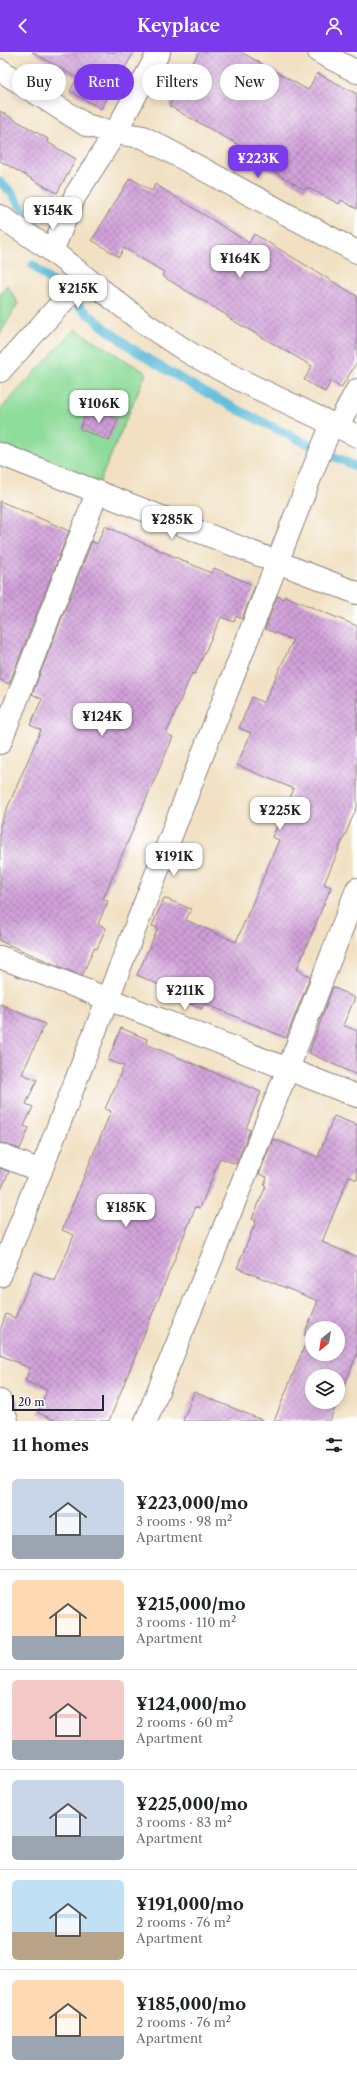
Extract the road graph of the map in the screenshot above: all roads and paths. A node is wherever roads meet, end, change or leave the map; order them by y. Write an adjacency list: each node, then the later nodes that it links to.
1 (159, 52): 5 (street)
2 (319, 52): 4 (street)
3 (0, 70): 5 (street)
4 (357, 72)
5 (115, 133): 7 (street); 8 (street)
6 (0, 216): 7 (street)
7 (52, 251): 9 (street)
8 (357, 252)
9 (80, 282): 10 (street); 12 (street)
10 (0, 371)
11 (357, 390): 12 (street)
12 (332, 430): 13 (street); 16 (street)
13 (357, 436)
14 (0, 454): 15 (street)
15 (97, 493): 16 (street); 18 (street)
16 (278, 562): 17 (street); 21 (street)
17 (357, 593)
18 (0, 743)
19 (357, 889): 22 (street)
20 (0, 957): 21 (street)
21 (108, 999): 22 (street); 25 (street)
22 (288, 1069): 23 (street); 29 (street)
23 (357, 1096)
24 (0, 1155): 25 (street)
25 (41, 1172): 26 (street)
26 (0, 1276)
27 (0, 1401): 28 (street)
28 (8, 1421)
29 (146, 1421)

